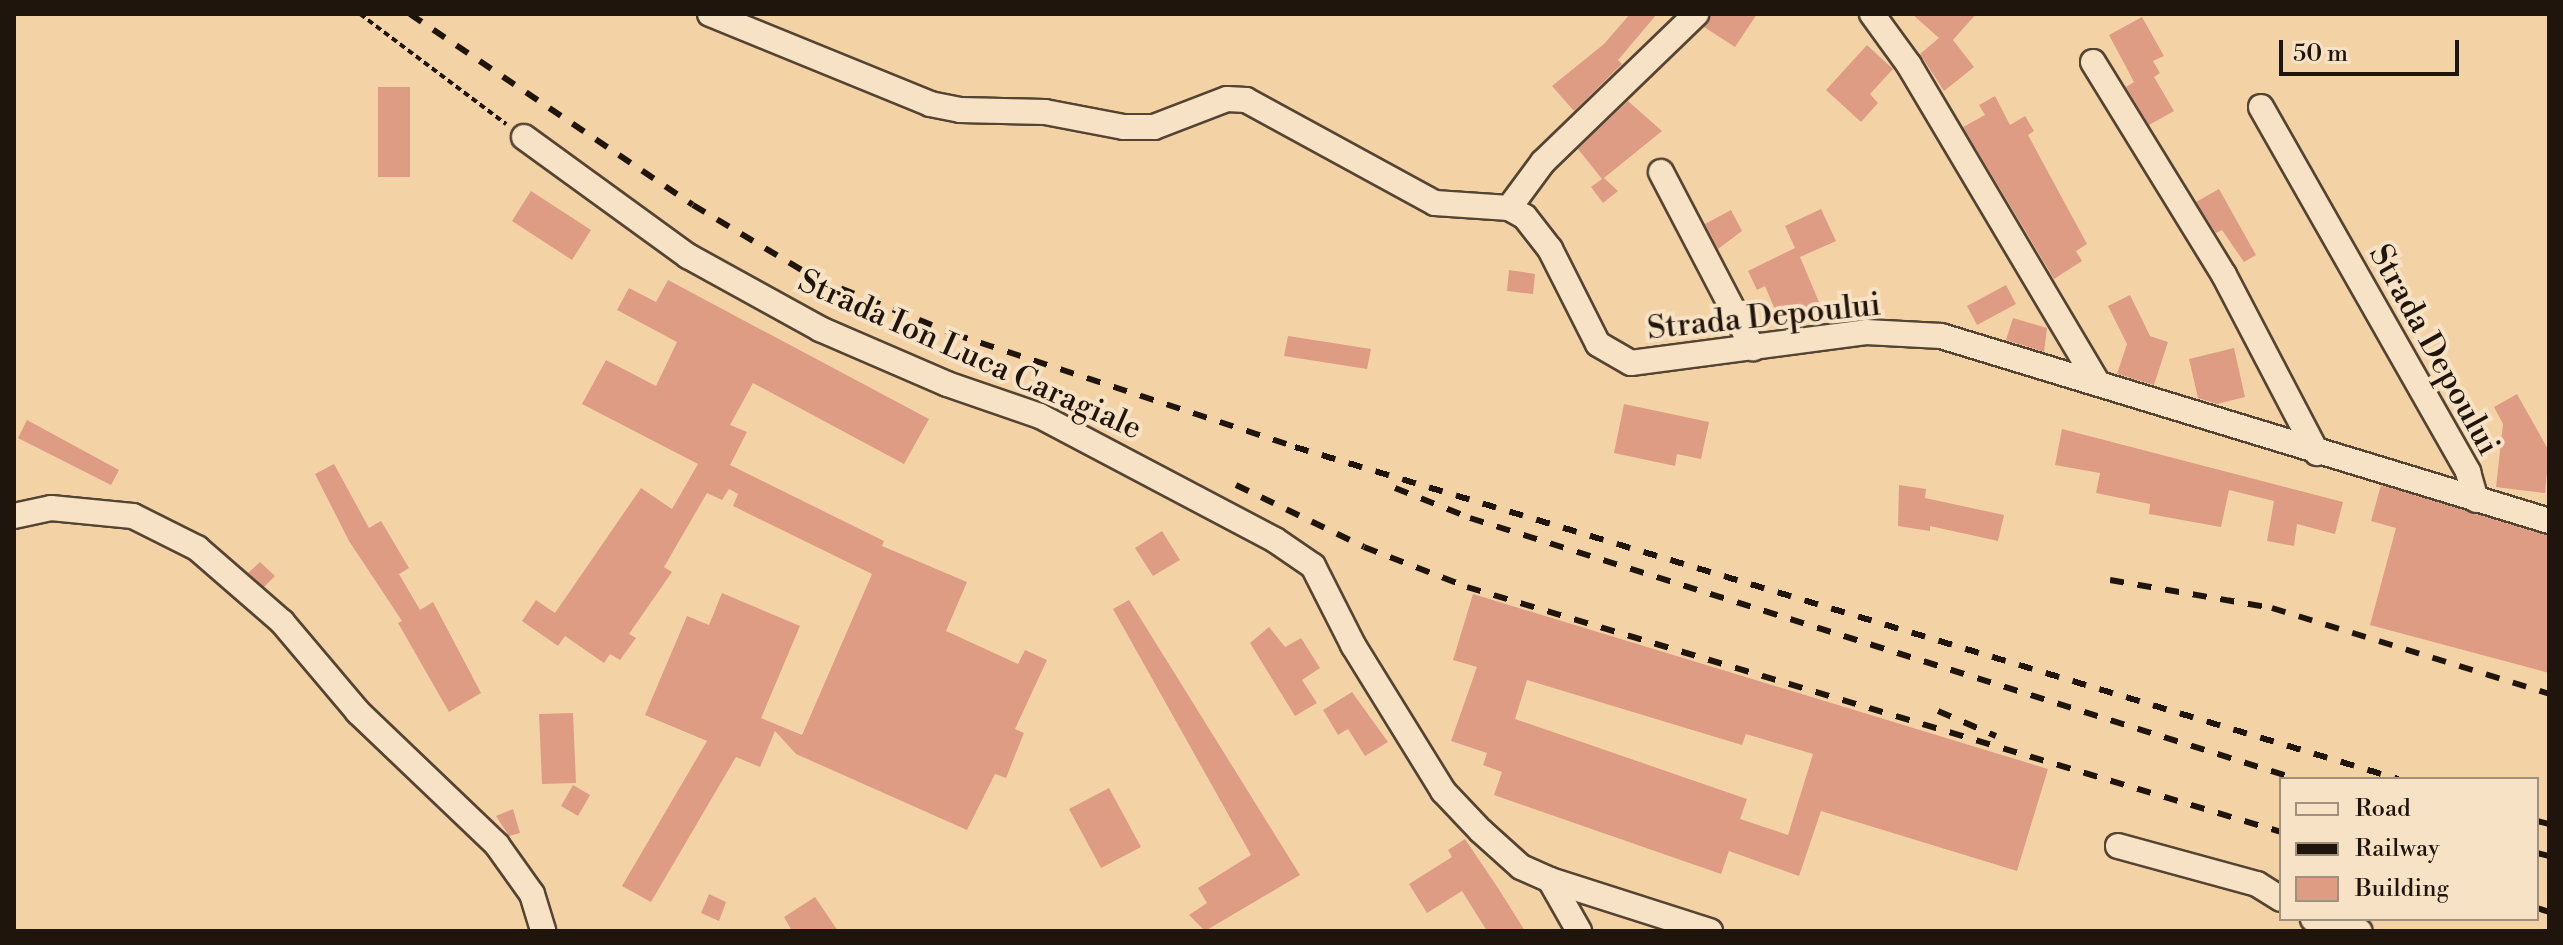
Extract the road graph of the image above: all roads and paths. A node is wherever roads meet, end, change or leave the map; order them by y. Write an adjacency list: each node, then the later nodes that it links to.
1 (360, 14): 7 (path)
2 (710, 14): 9 (street)
3 (1696, 14): 9 (street)
4 (1872, 14): 11 (street)
5 (2093, 62): 12 (street)
6 (2261, 107): 13 (street, Strada Depoului)
7 (524, 137): 17 (street, Strada Ion Luca Caragiale)
8 (1661, 172): 10 (street)
9 (1509, 208): 10 (street, Strada Depoului)
10 (1753, 348): 11 (street, Strada Depoului)
11 (2097, 382): 12 (street, Strada Depoului)
12 (2317, 453): 13 (street, Strada Depoului)
13 (2476, 500): 15 (street, Strada Depoului)
14 (14, 516): 20 (street)
15 (2549, 521)
16 (2118, 846): 18 (street)
17 (1550, 880): 21 (street); 22 (street, Strada Ion Luca Caragiale)
18 (2279, 898)
19 (2321, 921): 23 (street)
20 (543, 931)
21 (1579, 931)
22 (1710, 931)
23 (2359, 931)

